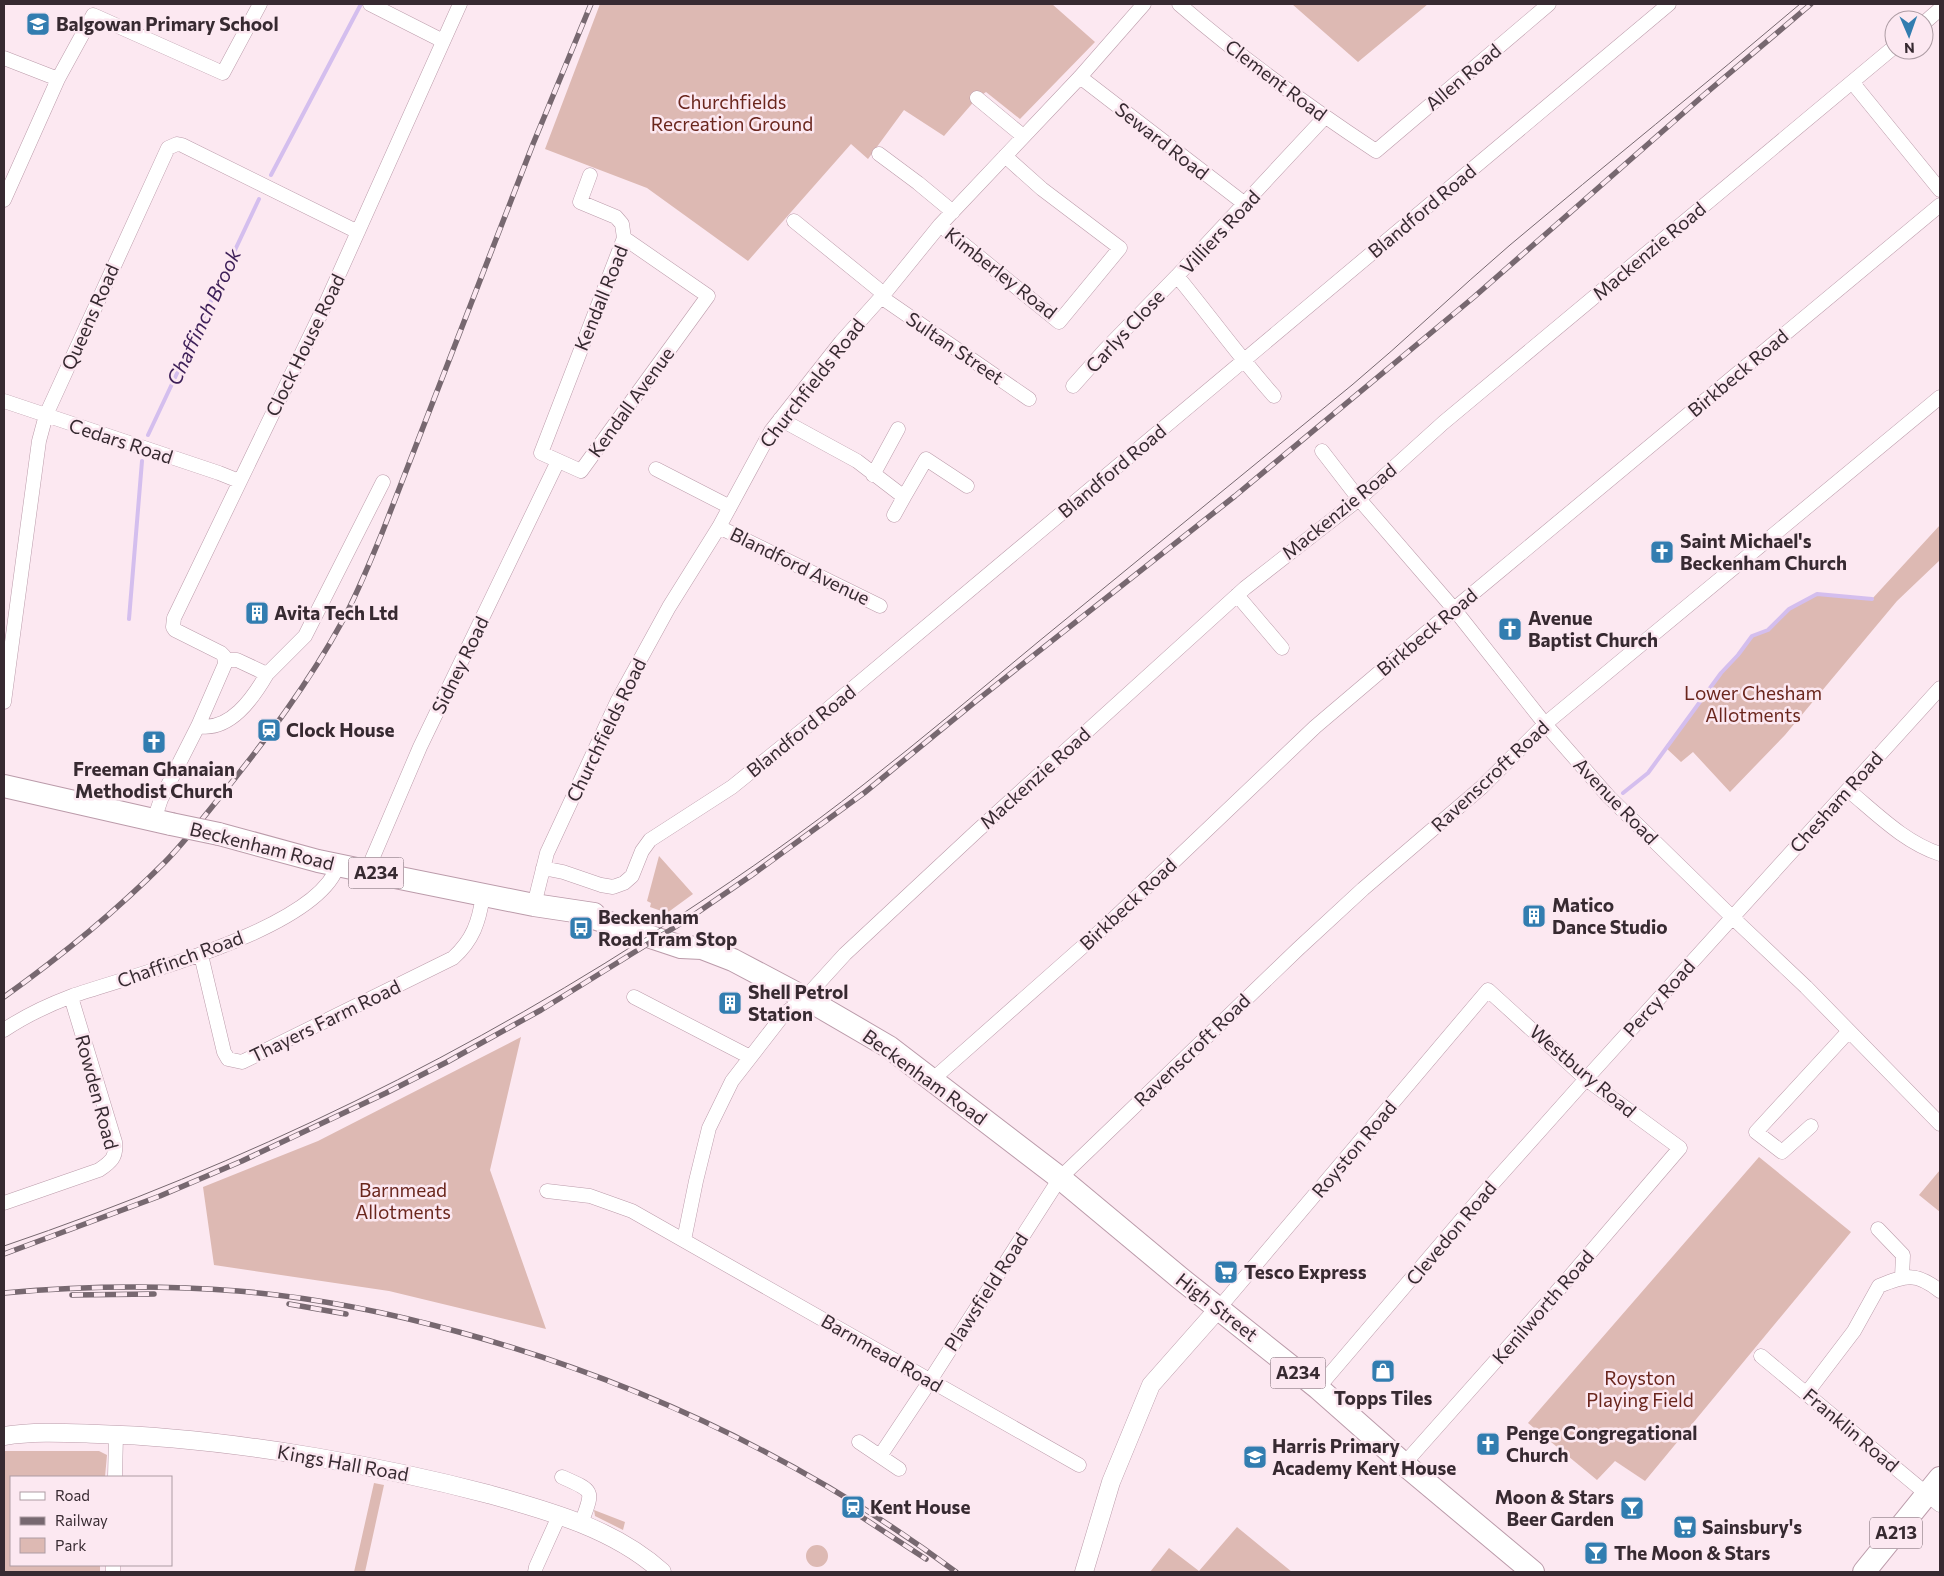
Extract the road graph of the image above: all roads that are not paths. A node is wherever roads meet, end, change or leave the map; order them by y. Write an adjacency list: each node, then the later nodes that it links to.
1 (260, 4): 12 (street)
2 (460, 4): 8 (street, Clock House Road)
3 (1144, 4): 11 (street, Churchfields Road)
4 (1179, 4): 15 (street, Clement Road)
5 (1549, 4): 17 (street, Allen Road)
6 (1669, 4): 33 (street, Blandford Road)
7 (373, 5): 8 (street)
8 (442, 41): 28 (street, Clock House Road)
9 (1884, 55): 13 (street, Mackenzie Road)
10 (4, 58): 12 (street)
11 (1080, 77): 16 (street, Churchfields Road); 23 (street, Seward Road)
12 (58, 79): 22 (street)
13 (1852, 82): 21 (street); 51 (street, Mackenzie Road)
14 (977, 98): 16 (street)
15 (1325, 117): 17 (street, Clement Road); 23 (street, Villiers Road)
16 (1023, 136): 19 (street, Churchfields Road)
17 (1376, 151)
18 (879, 154): 25 (street)
19 (1005, 156): 25 (street, Churchfields Road); 27 (street, Kimberley Road)
20 (590, 175): 29 (street)
21 (1940, 190)
22 (4, 200)
23 (1245, 204): 30 (street, Villiers Road)
24 (1940, 205): 57 (street, Birkbeck Road)
25 (952, 212): 27 (street, Churchfields Road)
26 (794, 221): 31 (street, Sultan Street)
27 (940, 225): 31 (street, Churchfields Road)
28 (358, 232): 39 (street, Queens Road); 47 (street, Clock House Road)
29 (624, 238): 32 (street, Kendall Road); 43 (street, Kendall Road)
30 (1177, 276): 33 (street, Villiers Road); 34 (street, Carlys Close)
31 (883, 295): 37 (street, Sultan Street); 40 (street, Churchfields Road)
32 (708, 296): 44 (street, Kendall Avenue)
33 (1242, 361): 35 (street, Villiers Road); 70 (street, Blandford Road)
34 (1073, 386)
35 (1274, 396)
36 (1940, 397): 63 (street, Ravenscroft Road)
37 (1029, 399)
38 (4, 401): 39 (street, Cedars Road)
39 (46, 415): 47 (street, Cedars Road); 62 (street, Queens Road)
40 (780, 419): 46 (street); 52 (street, Churchfields Road)
41 (898, 429): 46 (street)
42 (1322, 451): 51 (street, Avenue Road)
43 (540, 453): 44 (street, Kendall Avenue)
44 (558, 461): 71 (street, Sidney Road)
45 (656, 469): 52 (street)
46 (873, 475): 50 (street)
47 (239, 481): 59 (street, Clock House Road)
48 (384, 482): 60 (street)
49 (966, 486): 50 (street)
50 (904, 497): 53 (street)
51 (1359, 499): 55 (street, Mackenzie Road); 57 (street, Avenue Road)
52 (730, 507): 54 (street, Churchfields Road)
53 (894, 515)
54 (719, 527): 56 (street, Blandford Avenue); 70 (street, Churchfields Road)
55 (1237, 595): 58 (street); 79 (street, Mackenzie Road)
56 (880, 606)
57 (1454, 609): 63 (street, Avenue Road); 84 (street, Birkbeck Road)
58 (1282, 648)
59 (225, 660): 60 (street, Clock House Road); 64 (street)
60 (267, 674): 64 (street)
61 (1940, 688): 66 (street, Chesham Road)
62 (4, 702)
63 (1545, 724): 74 (street, Avenue Road); 88 (street, Ravenscroft Road)
64 (198, 726): 67 (street)
65 (4, 786): 67 (main road, Beckenham Road / A234)
66 (1848, 790): 68 (street); 74 (street, Chesham Road)
67 (163, 822): 69 (main road, Beckenham Road / A234, bridge)
68 (1940, 854)
69 (338, 865): 71 (main road, Beckenham Road / A234); 75 (street, Chaffinch Road)
70 (543, 868): 73 (street, Churchfields Road)
71 (367, 871): 72 (main road, Beckenham Road / A234)
72 (483, 895): 73 (main road, Beckenham Road / A234); 75 (street, Thayers Farm Road)
73 (534, 905): 79 (main road, Beckenham Road / A234)
74 (1732, 918): 81 (street, Avenue Road); 83 (street, Percy Road)
75 (201, 955): 77 (street, Chaffinch Road)
76 (1488, 990): 83 (street, Westbury Road); 95 (street, Royston Road)
77 (70, 997): 80 (street, Chaffinch Road); 90 (street, Rowden Road)
78 (634, 997): 82 (street)
79 (805, 998): 82 (street); 84 (main road, Beckenham Road / A234)
80 (4, 1030)
81 (1848, 1032): 85 (street, Avenue Road); 86 (street)
82 (750, 1057): 92 (street)
83 (1586, 1078): 87 (street, Westbury Road); 98 (street, Clevedon Road)
84 (932, 1080): 88 (main road, Beckenham Road / A234)
85 (1940, 1124)
86 (1812, 1126)
87 (1680, 1148): 104 (street, Kenilworth Road)
88 (1060, 1178): 95 (main road, High Street / A234); 97 (street, Plawsfield Road)
89 (547, 1192): 92 (street, Barnmead Road)
90 (4, 1203)
91 (1878, 1229): 93 (street)
92 (684, 1240): 97 (street, Barnmead Road)
93 (1902, 1277): 94 (street); 99 (street)
94 (1940, 1291)
95 (1219, 1308): 98 (main road, High Street / A234); 115 (street)
96 (1761, 1356): 99 (street, Franklin Road)
97 (930, 1380): 103 (street, Plawsfield Road); 105 (street, Barnmead Road)
98 (1318, 1388): 104 (main road, High Street / A234)
99 (1806, 1394): 109 (street, Franklin Road)
100 (116, 1434): 101 (street, Kings Hall Road); 107 (street); 110 (street, Kings Hall Road)
101 (4, 1436)
102 (859, 1442): 103 (street)
103 (880, 1456): 106 (street)
104 (1404, 1464): 112 (main road, High Street / A234)
105 (1079, 1465)
106 (899, 1469)
107 (115, 1476)
108 (562, 1477): 111 (street)
109 (1936, 1492): 116 (main road, A213)
110 (559, 1516): 111 (street, Kings Hall Road); 113 (street)
111 (581, 1524): 114 (street, Kings Hall Road)
112 (1521, 1568)
113 (535, 1572)
114 (662, 1572)
115 (1084, 1572)
116 (1864, 1572)

